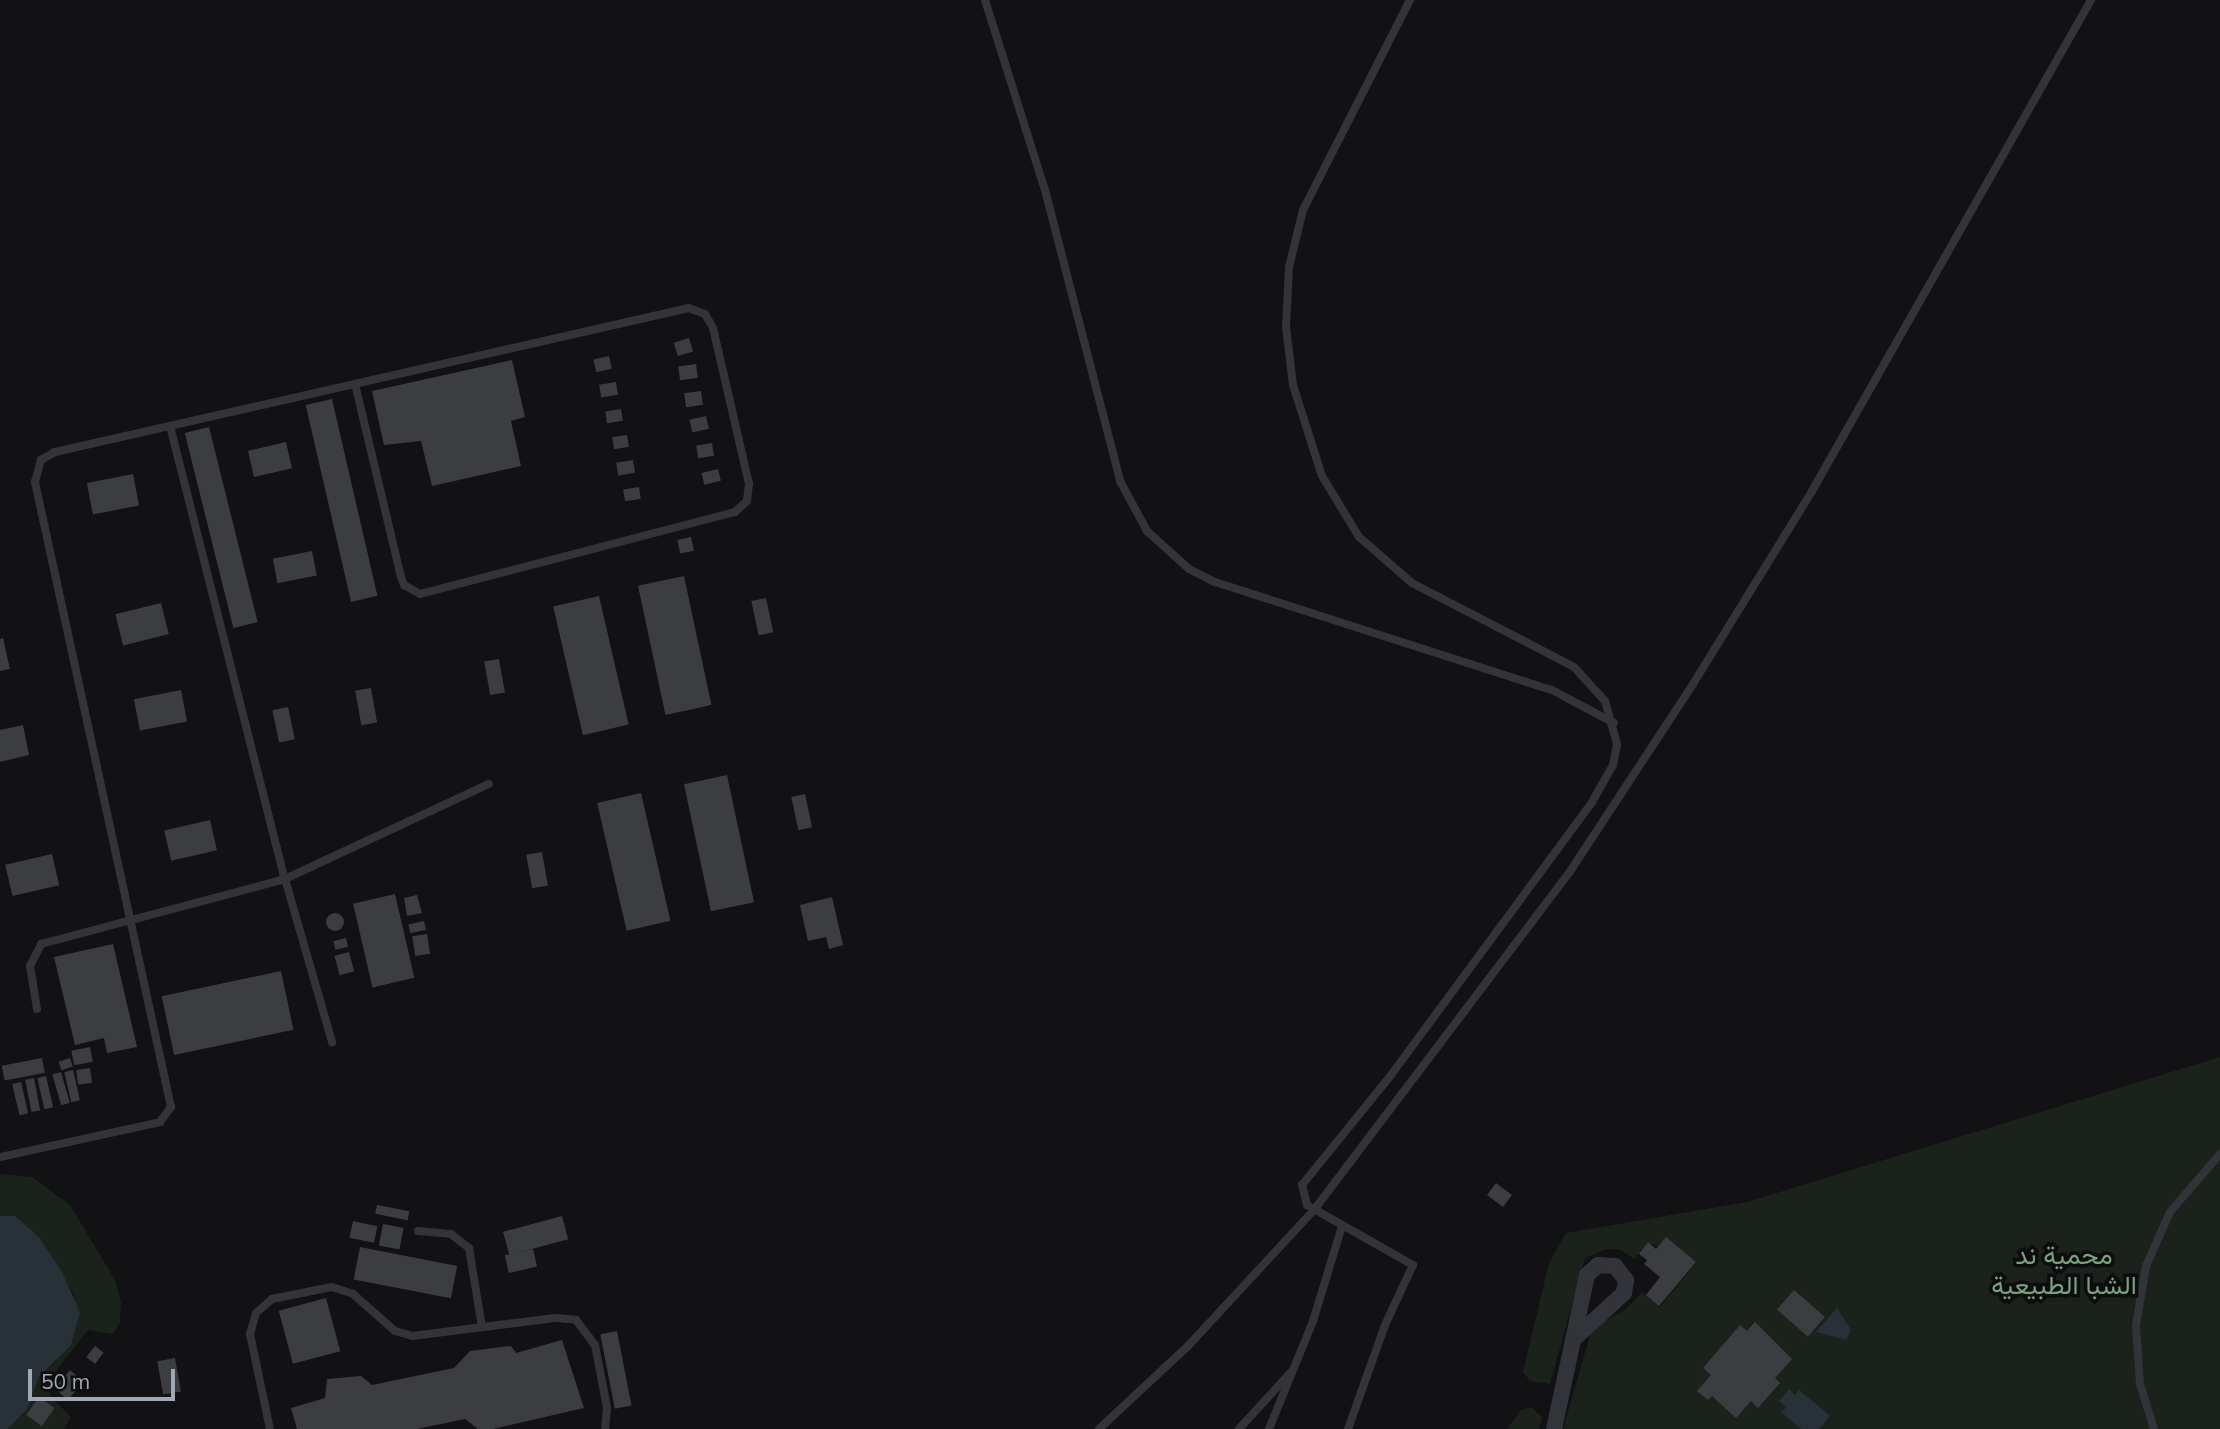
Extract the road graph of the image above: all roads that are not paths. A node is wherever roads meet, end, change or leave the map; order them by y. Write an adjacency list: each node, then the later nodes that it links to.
1 (985, 0): 6 (lane)
2 (1410, 0): 6 (lane)
3 (2091, 0): 14 (lane)
4 (355, 384): 4 (lane); 5 (lane)
5 (170, 426): 8 (lane); 9 (lane)
6 (1614, 723): 14 (lane)
7 (489, 784): 8 (lane)
8 (285, 879): 9 (lane); 11 (lane)
9 (130, 920): 10 (lane); 13 (lane)
10 (37, 1009)
11 (332, 1042)
12 (2220, 1154): 27 (lane)
13 (0, 1157)
14 (1314, 1210): 15 (lane); 22 (lane)
15 (1342, 1226): 19 (lane); 25 (lane)
16 (418, 1231): 17 (lane)
17 (482, 1327): 20 (lane); 21 (lane)
18 (1576, 1337): 26 (street)
19 (1295, 1367): 23 (lane); 24 (lane)
20 (270, 1429)
21 (606, 1429)
22 (1099, 1429)
23 (1238, 1429)
24 (1269, 1429)
25 (1348, 1429)
26 (1554, 1429)
27 (2154, 1429)

